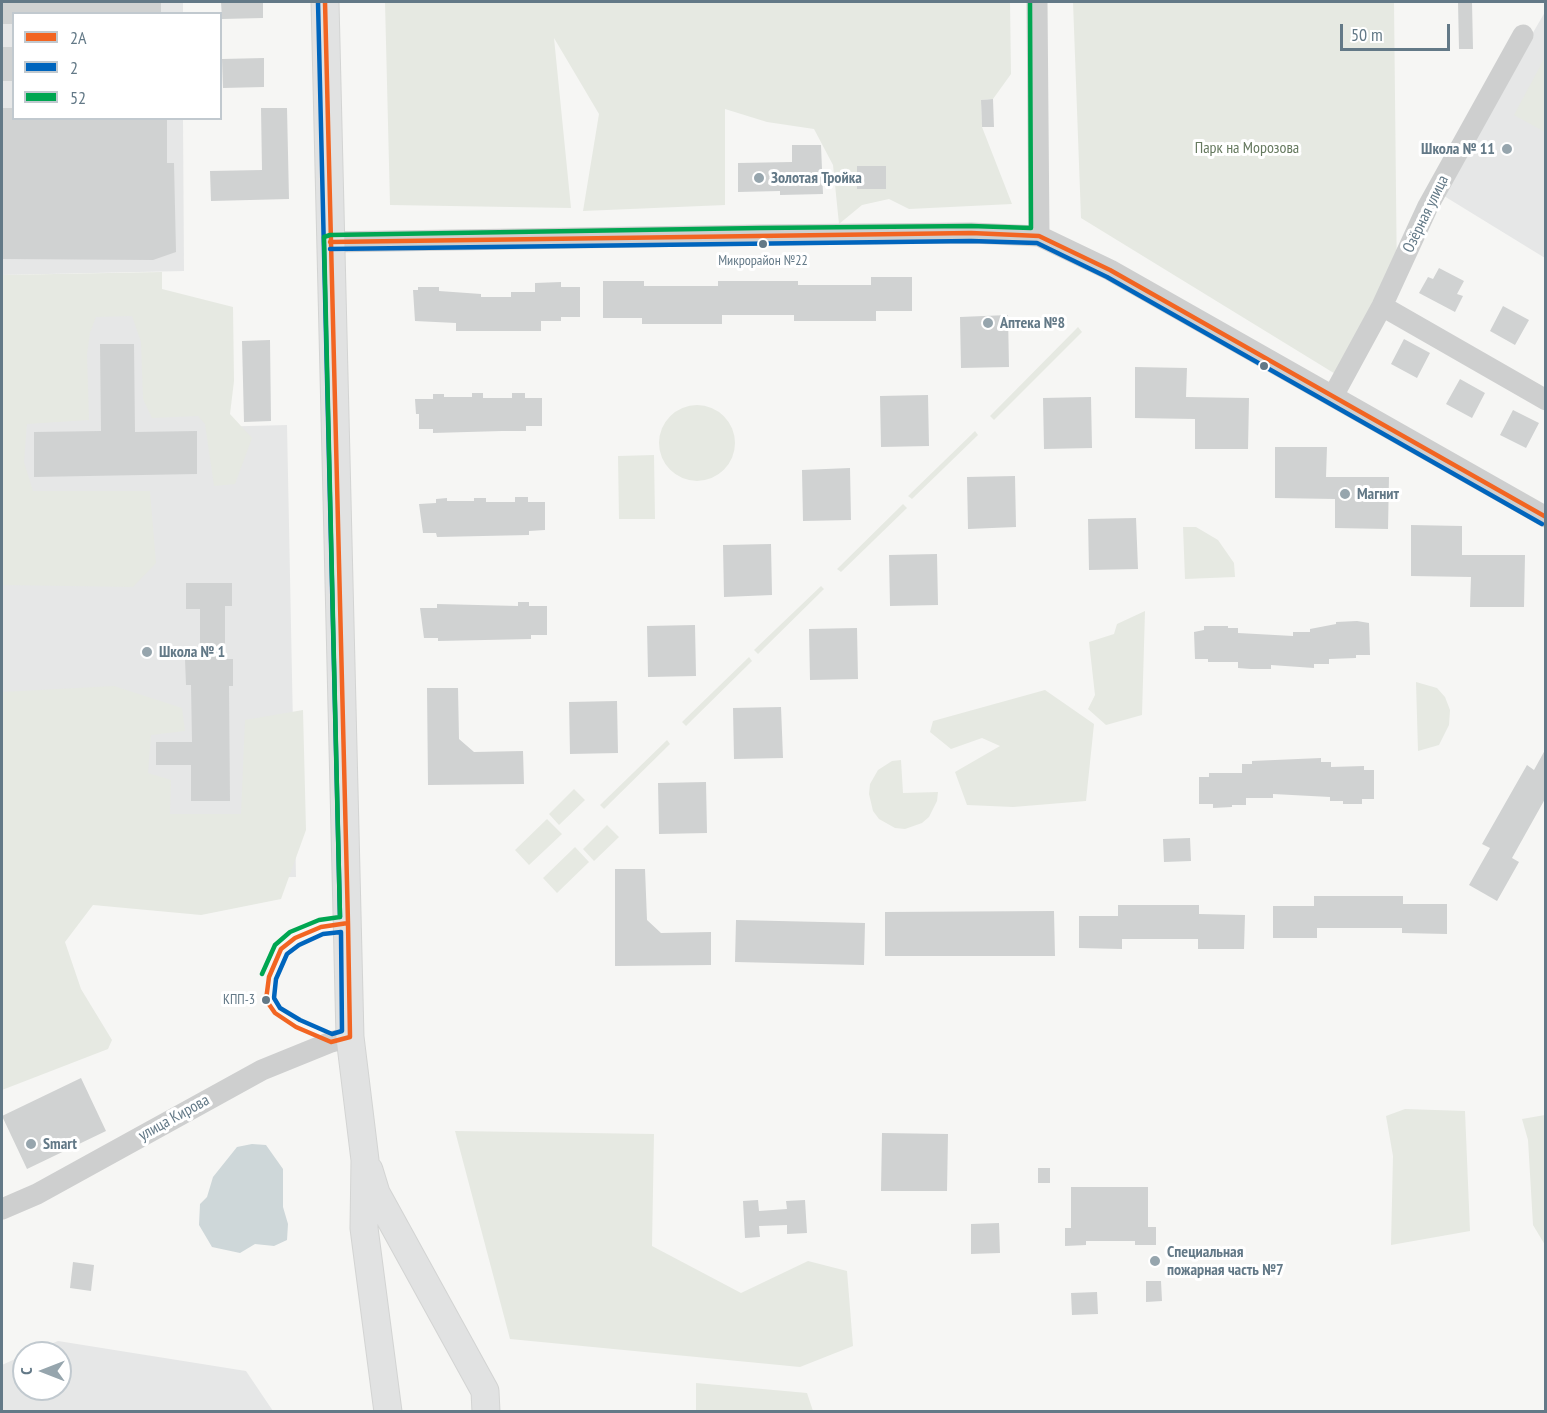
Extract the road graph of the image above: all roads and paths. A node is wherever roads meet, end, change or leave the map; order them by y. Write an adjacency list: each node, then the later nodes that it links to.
1 (325, 2): 5 (main road)
2 (1037, 2): 4 (street)
3 (1523, 35): 6 (street, Озёрная улица)
4 (1039, 236): 5 (street); 7 (street)
5 (330, 242): 10 (main road)
6 (1382, 306): 7 (street, Озёрная улица); 8 (street)
7 (1333, 396): 9 (street)
8 (1545, 400)
9 (1545, 517)
10 (350, 1037): 11 (main road); 12 (street, улица Кирова)
11 (365, 1160): 13 (main road); 14 (main road)
12 (2, 1209)
13 (485, 1401)
14 (388, 1412)

